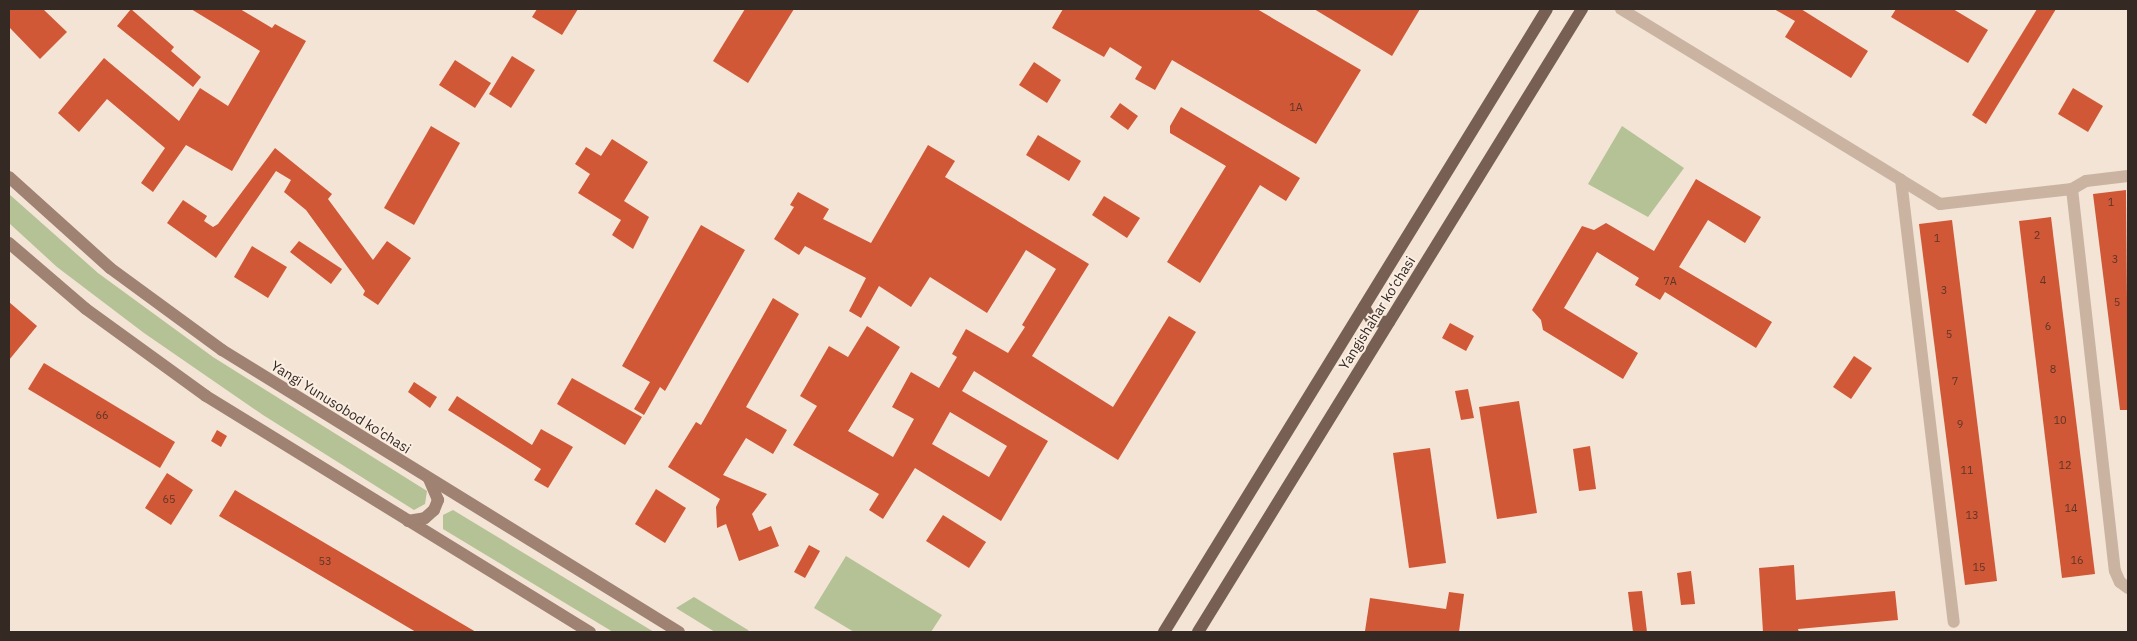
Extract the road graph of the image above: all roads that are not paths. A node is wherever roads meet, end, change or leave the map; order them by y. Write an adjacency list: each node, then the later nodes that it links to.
1 (1547, 9): 9 (main road, Yangishahar ko‘chasi)
2 (1582, 9): 10 (main road, Yangishahar ko‘chasi)
3 (1620, 9): 6 (street)
4 (2128, 176): 7 (street)
5 (9, 177): 11 (main road, Yangi Yunusobod ko'chasi)
6 (1901, 180): 7 (street); 14 (street)
7 (2072, 189): 13 (street)
8 (9, 243): 12 (main road)
9 (1364, 307): 10 (main road); 17 (main road, Yangishahar ko‘chasi)
10 (1389, 322): 18 (main road, Yangishahar ko‘chasi)
11 (429, 478): 12 (main road); 16 (main road, Yangi Yunusobod ko'chasi)
12 (408, 521): 15 (main road)
13 (2128, 588)
14 (1954, 622)
15 (590, 632)
16 (680, 632)
17 (1164, 632)
18 (1198, 632)

